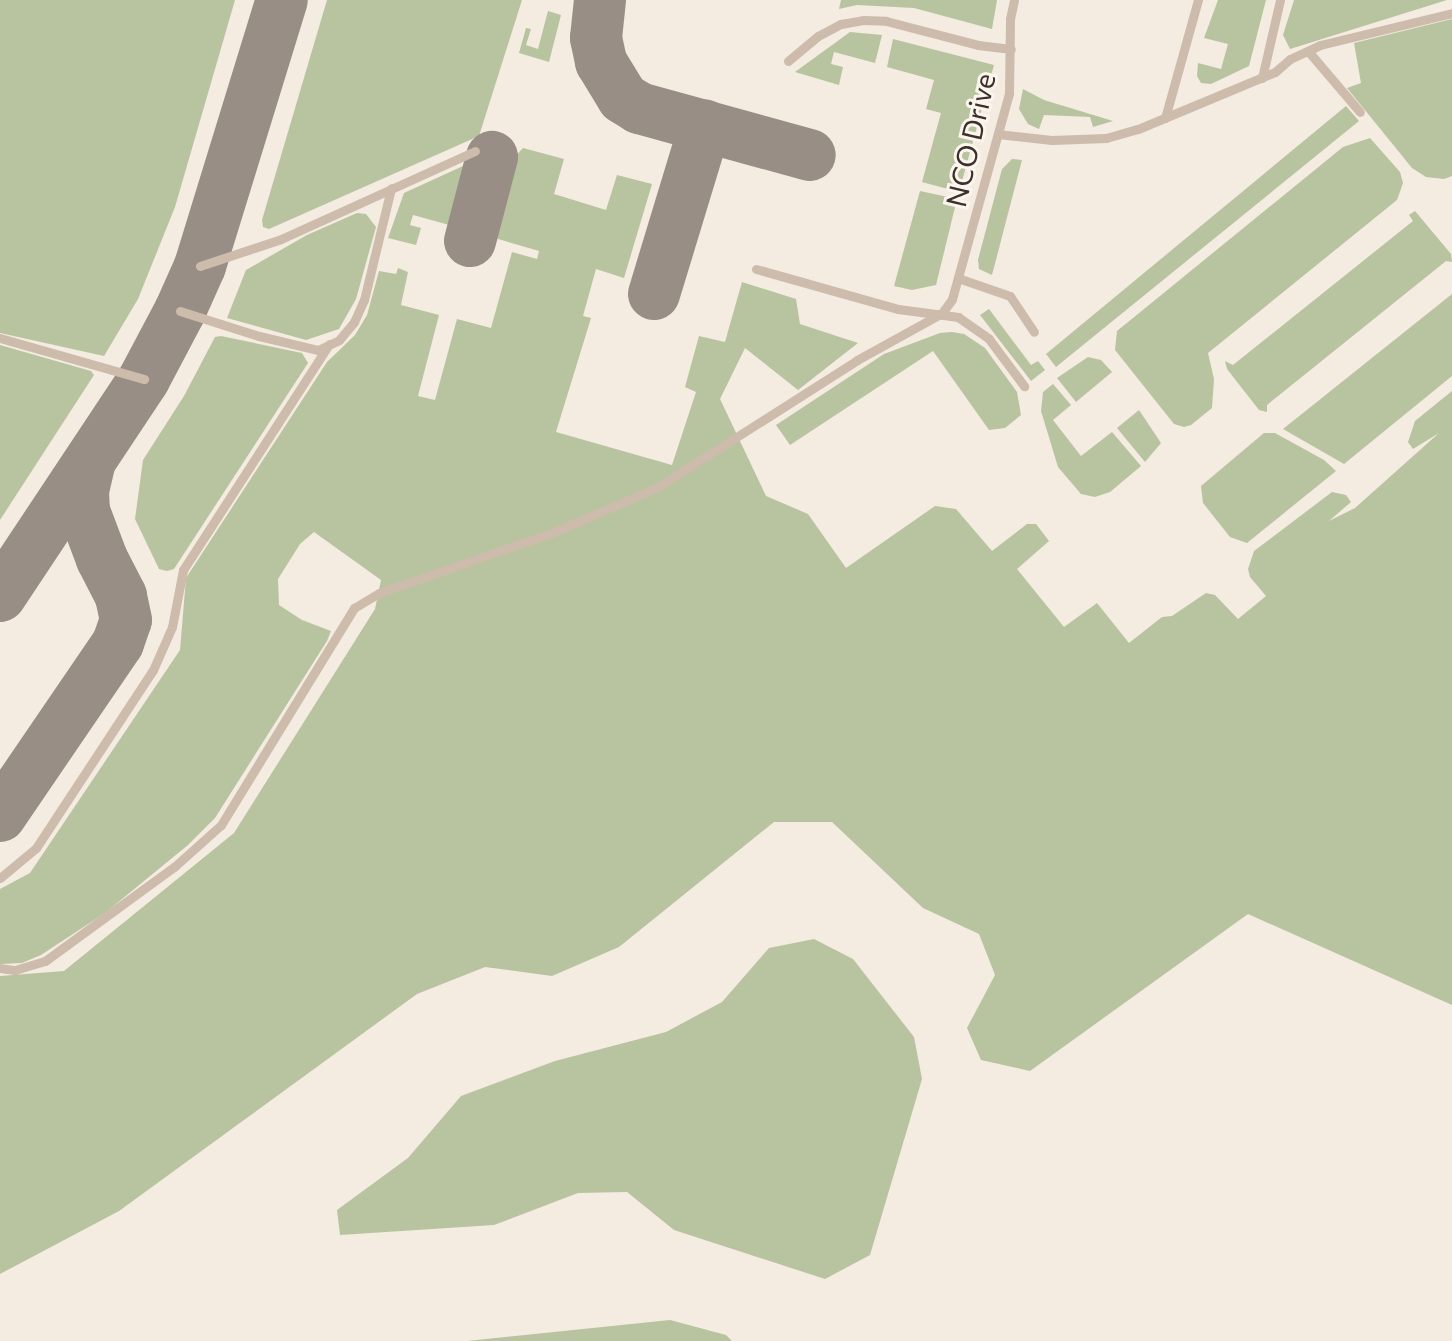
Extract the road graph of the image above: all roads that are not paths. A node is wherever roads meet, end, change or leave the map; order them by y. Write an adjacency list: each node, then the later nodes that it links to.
1 (1014, 0): 5 (lane, NCO Drive)
2 (1198, 0): 10 (lane)
3 (1280, 0): 8 (lane)
4 (1452, 13): 6 (lane)
5 (1011, 49): 7 (lane); 11 (lane, NCO Drive)
6 (1308, 51): 8 (lane); 9 (lane)
7 (788, 61)
8 (1262, 78): 10 (lane)
9 (1360, 112)
10 (1165, 118): 11 (lane)
11 (998, 134): 16 (lane, NCO Drive)
12 (475, 151): 13 (lane)
13 (391, 188): 14 (lane); 21 (lane)
14 (200, 266)
15 (756, 269): 18 (lane)
16 (957, 283): 18 (lane, NCO Drive); 19 (lane)
17 (180, 311): 21 (lane)
18 (942, 313): 23 (lane); 25 (lane)
19 (1034, 332)
20 (0, 338): 22 (lane)
21 (329, 344): 24 (lane)
22 (144, 379)
23 (1024, 386)
24 (0, 878)
25 (0, 968)

